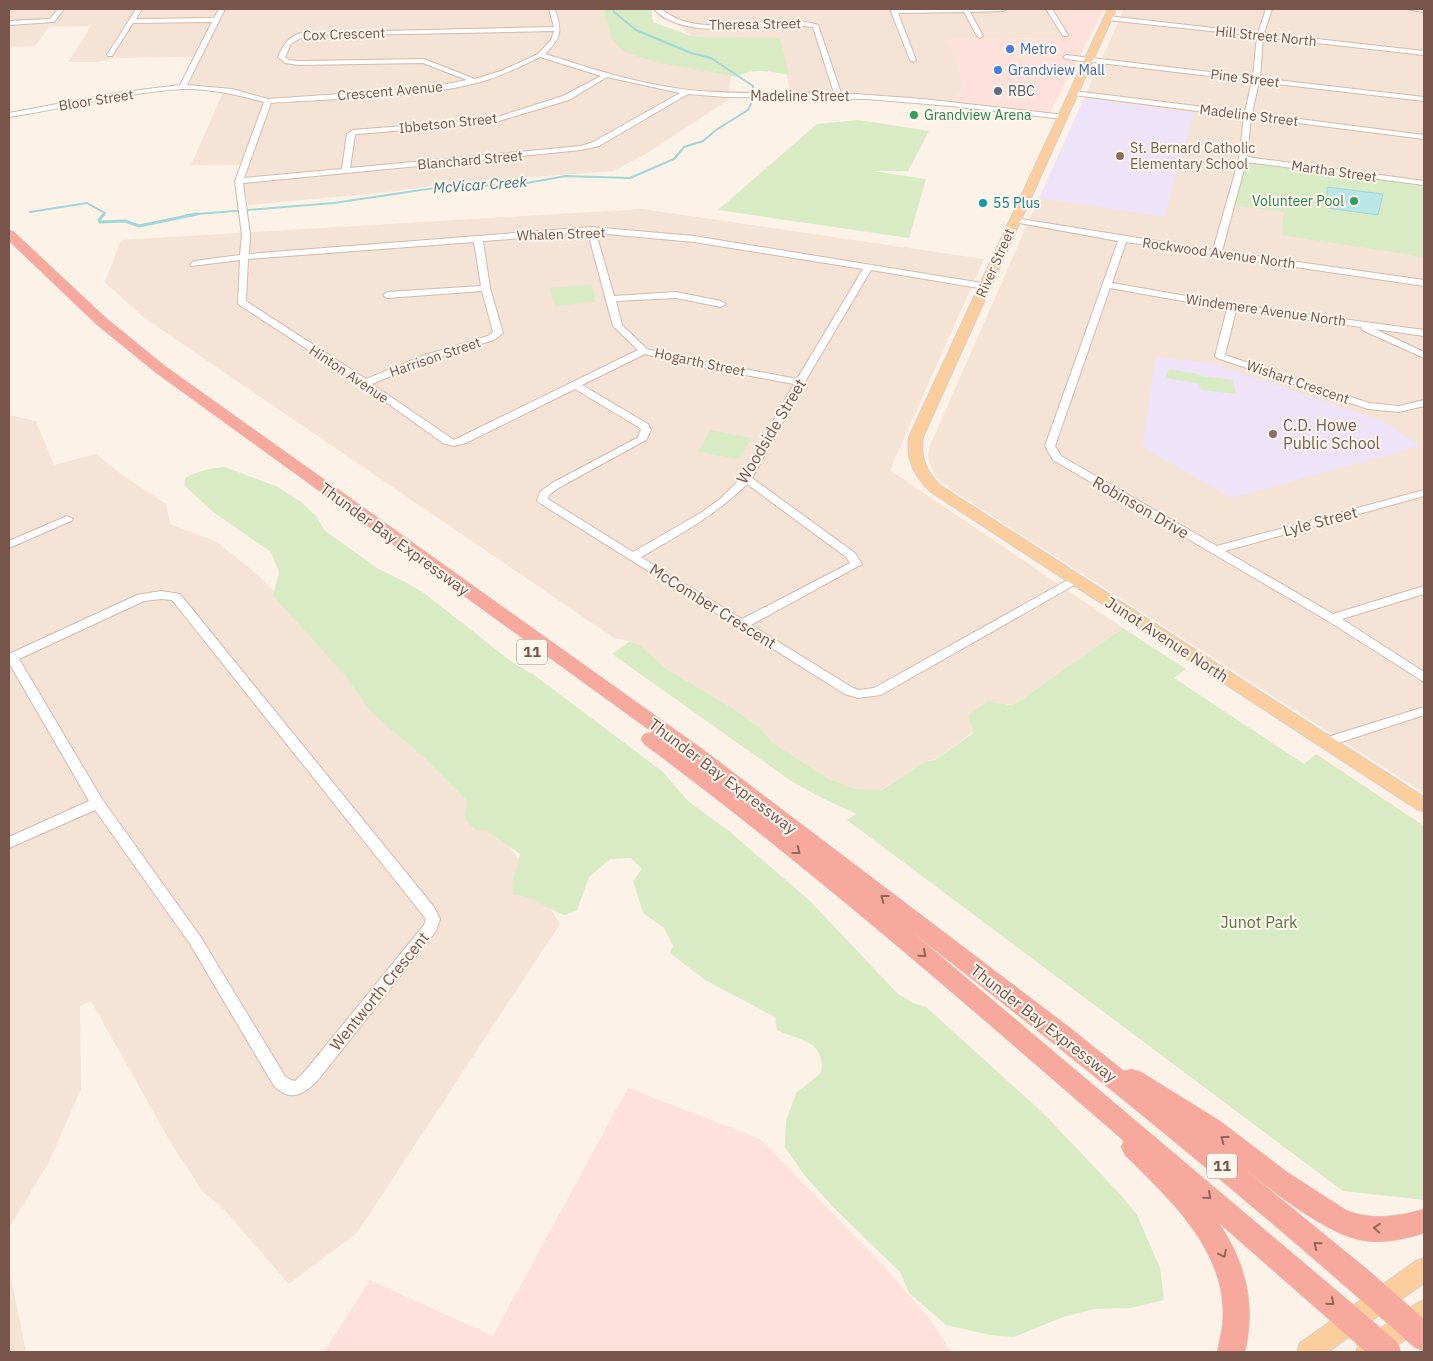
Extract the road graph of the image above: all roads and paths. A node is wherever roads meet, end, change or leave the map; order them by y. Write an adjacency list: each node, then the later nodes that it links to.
1 (60, 9): 17 (street)
2 (139, 9): 16 (street)
3 (222, 9): 15 (street)
4 (552, 9): 18 (street)
5 (657, 9): 34 (street, Theresa Street)
6 (968, 9): 7 (street); 12 (street); 20 (street)
7 (1004, 9)
8 (1049, 9): 19 (street)
9 (1112, 9): 14 (main road, River Street)
10 (1268, 9): 21 (street)
11 (1410, 9): 13 (street)
12 (893, 10): 27 (street)
13 (1424, 10)
14 (1108, 18): 21 (street, Hill Street North); 26 (main road, River Street)
15 (216, 20): 16 (street); 31 (street)
16 (132, 21): 23 (street)
17 (9, 23)
18 (558, 29): 24 (street, Crescent Avenue); 30 (street, Cox Crescent)
19 (1065, 34)
20 (980, 36)
21 (1260, 36): 22 (street, Hill Street North); 29 (street)
22 (1424, 54)
23 (110, 55)
24 (540, 55): 28 (street, Madeline Street); 30 (street, Crescent Avenue)
25 (1066, 57): 26 (street, Pine Street)
26 (1090, 59): 29 (street, Pine Street); 33 (main road, River Street)
27 (913, 60)
28 (605, 76): 32 (street, Madeline Street); 42 (street, Ibbetson Street)
29 (1256, 79): 35 (street, Pine Street); 38 (street)
30 (475, 81): 36 (street, Crescent Avenue)
31 (183, 87): 36 (street, Crescent Avenue); 37 (street, Bloor Street)
32 (687, 92): 34 (street, Madeline Street); 42 (street, Blanchard Street)
33 (1074, 93): 38 (street, Madeline Street); 39 (main road, River Street)
34 (838, 95): 39 (street, Madeline Street)
35 (1424, 99)
36 (268, 101): 43 (street, Hinton Avenue)
37 (9, 115)
38 (1248, 115): 40 (street, Madeline Street); 41 (street)
39 (1062, 117): 45 (main road, River Street)
40 (1424, 137)
41 (1243, 158): 44 (street, Martha Street); 51 (street)
42 (345, 172): 43 (street, Blanchard Street)
43 (239, 181): 52 (street, Hinton Avenue)
44 (1424, 183)
45 (1014, 220): 49 (street, Rockwood Avenue North); 57 (main road, River Street)
46 (591, 230): 48 (street, Whalen Street); 54 (street, Whalen Street); 60 (street, Hogarth Street)
47 (9, 234): 89 (highway, Thunder Bay Expressway / 11, one-way to 47)
48 (478, 238): 52 (street, Whalen Street); 58 (street, Harrison Street)
49 (1123, 239): 51 (street, Rockwood Avenue North); 56 (street, Robinson Drive)
50 (9, 248): 90 (highway, Thunder Bay Expressway / 11, one-way to 90)
51 (1217, 252): 55 (street, Rockwood Avenue North)
52 (245, 257): 53 (street, Whalen Street); 68 (street, Hinton Avenue)
53 (194, 264)
54 (868, 268): 57 (street, Whalen Street); 67 (street, Woodside Street)
55 (1424, 283)
56 (1107, 285): 62 (street, Windemere Avenue North); 76 (street, Robinson Drive)
57 (985, 286): 71 (main road, River Street)
58 (486, 288): 59 (street); 68 (street, Harrison Street)
59 (387, 295)
60 (611, 300): 61 (street); 65 (street, Hogarth Street)
61 (721, 304)
62 (1232, 307): 63 (street, Windemere Avenue North); 70 (street, Wishart Crescent)
63 (1351, 322): 64 (street, Windemere Avenue North); 66 (street)
64 (1424, 333)
65 (644, 350): 67 (street, Hogarth Street); 69 (street, Hinton Avenue)
66 (1424, 355)
67 (800, 382): 72 (street, Woodside Street)
68 (365, 383): 69 (street, Hinton Avenue)
69 (573, 384): 77 (street, McComber Crescent)
70 (1424, 403)
71 (917, 465): 78 (main road, Junot Avenue North)
72 (746, 479): 77 (street, Woodside Street); 81 (street)
73 (1424, 493): 76 (street, Lyle Street)
74 (67, 519): 75 (street)
75 (9, 545)
76 (1216, 550): 80 (street, Robinson Drive)
77 (634, 556): 81 (street, McComber Crescent)
78 (1077, 580): 81 (street, McComber Crescent); 85 (main road, Junot Avenue North)
79 (1424, 590): 80 (street)
80 (1332, 618): 83 (street, Robinson Drive)
81 (743, 624)
82 (11, 658): 86 (street, Wentworth Crescent); 86 (street, Wentworth Crescent)
83 (1424, 678)
84 (1424, 711): 85 (street)
85 (1326, 742): 87 (main road, Junot Avenue North)
86 (97, 803): 88 (street)
87 (1424, 805)
88 (9, 843)
89 (1061, 1034): 91 (highway, one-way to 89); 93 (highway, Thunder Bay Expressway / 11, one-way to 89)
90 (1050, 1062): 94 (highway, Thunder Bay Expressway / 11, one-way to 94); 97 (highway, one-way to 97)
91 (1424, 1221)
92 (1424, 1269): 93 (main road)
93 (1381, 1299): 94 (main road); 95 (highway, Thunder Bay Expressway / 11)
94 (1350, 1320): 96 (highway, Thunder Bay Expressway / 11); 98 (main road)
95 (1419, 1324): 96 (main road)
96 (1378, 1350)
97 (1232, 1352)
98 (1309, 1352)

